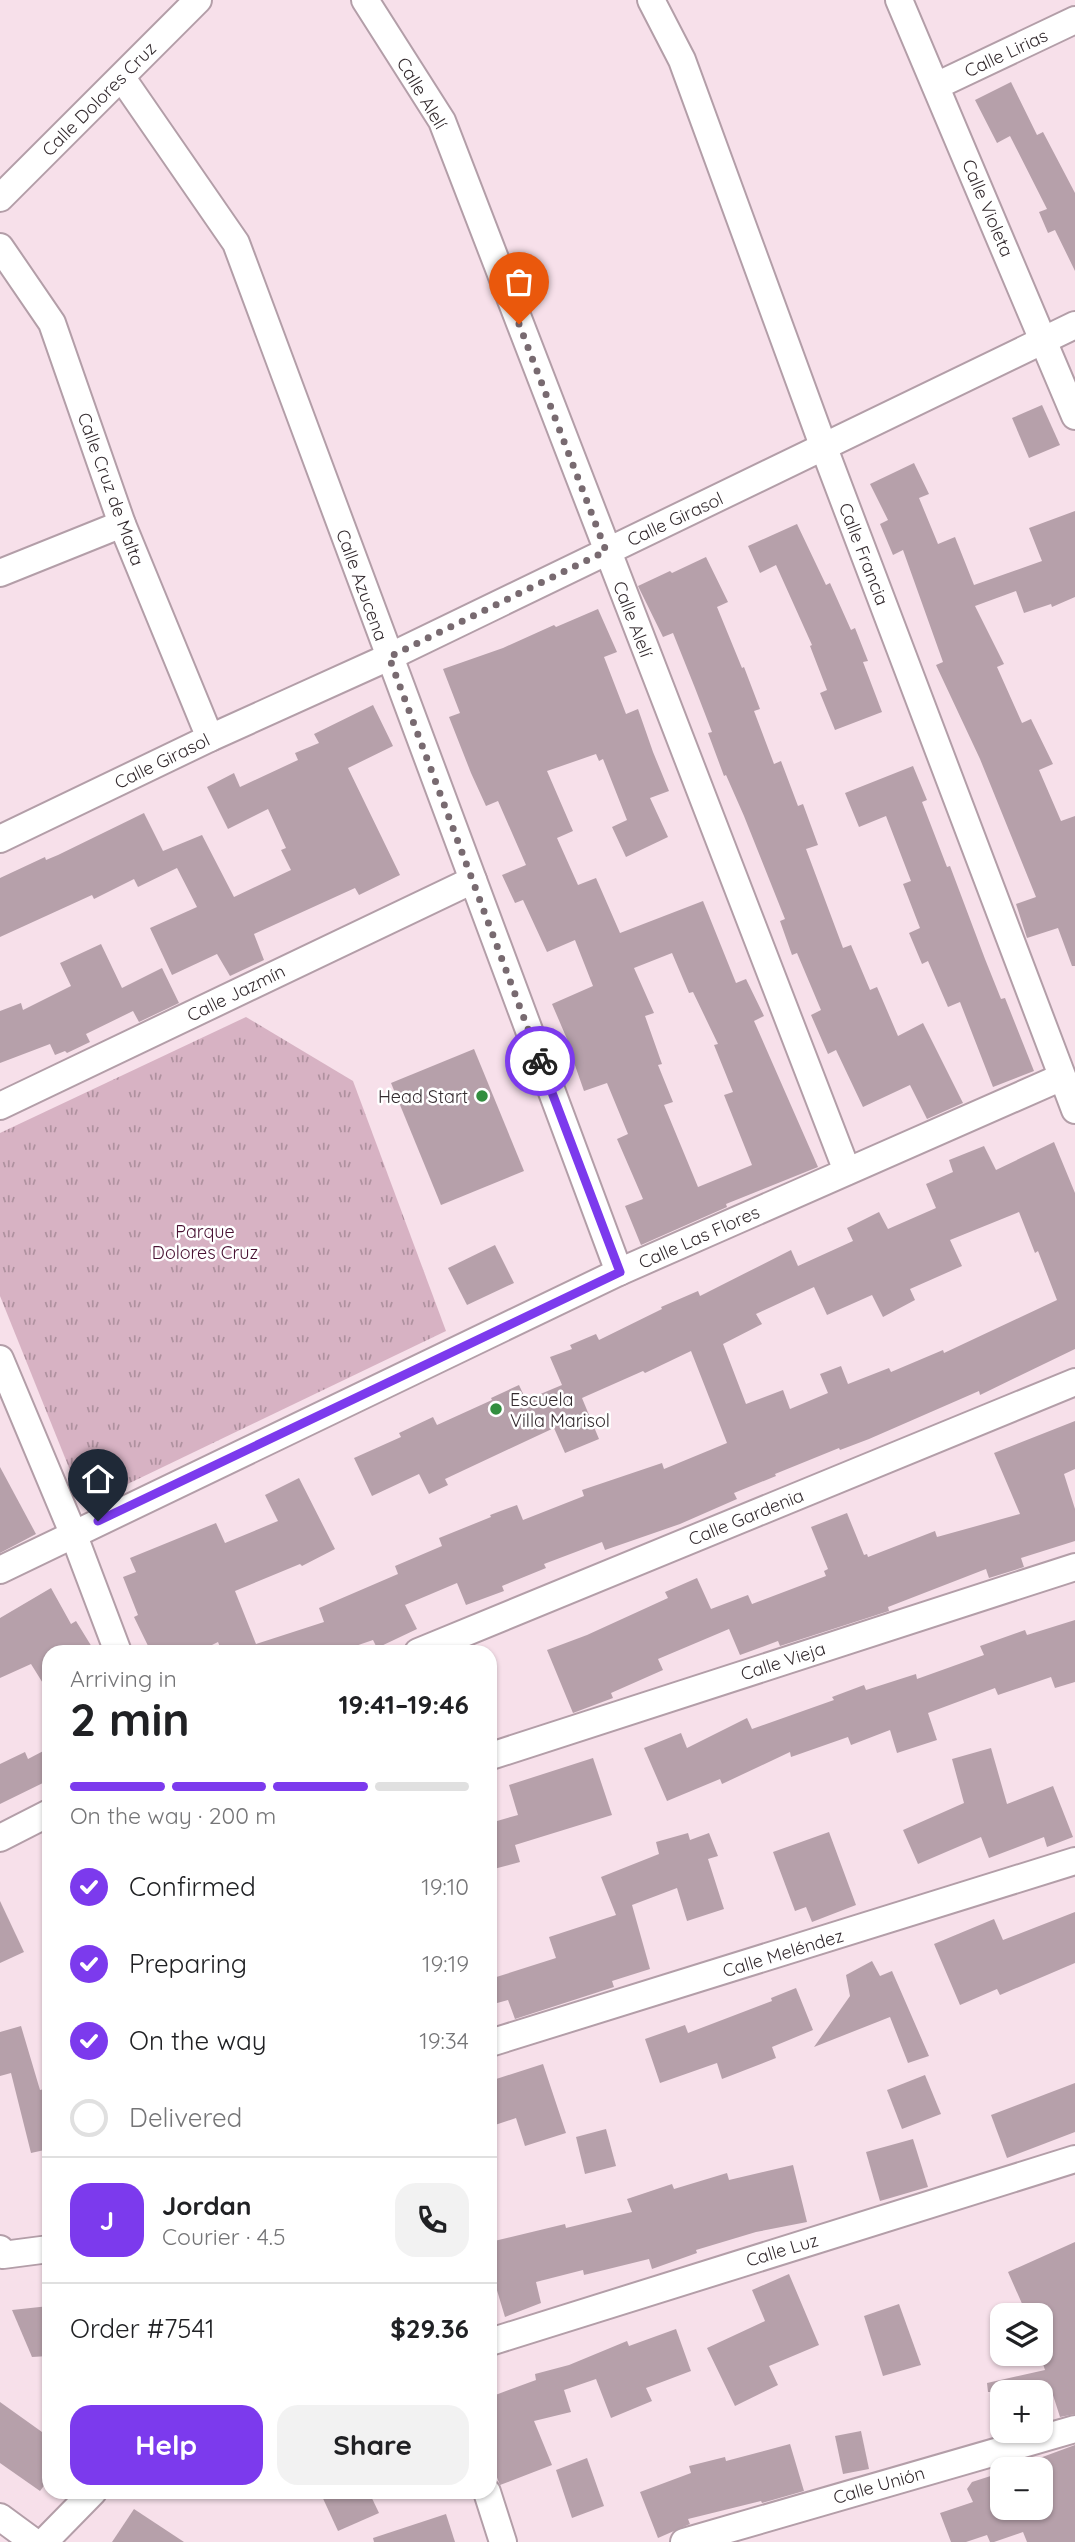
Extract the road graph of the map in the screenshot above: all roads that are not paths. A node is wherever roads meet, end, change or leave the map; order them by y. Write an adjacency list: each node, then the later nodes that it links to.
1 (198, 0): 6 (street, Calle Dolores Cruz)
2 (365, 0): 15 (street, Calle Alelí)
3 (651, 0): 13 (street, Calle Francia)
4 (899, 0): 7 (street, Calle Violeta)
5 (1075, 20): 7 (street, Calle Lirias)
6 (122, 78): 8 (street, Calle Dolores Cruz); 17 (street, Calle Azucena)
7 (936, 86): 11 (street, Calle Violeta)
8 (0, 198)
9 (0, 247): 14 (street, Calle Cruz de Malta)
10 (1075, 325): 11 (street, Calle Girasol)
11 (1044, 339): 12 (street, Calle Violeta); 13 (street, Calle Girasol)
12 (1075, 416)
13 (824, 448): 15 (street, Calle Girasol); 21 (street, Calle Francia)
14 (122, 524): 16 (street); 18 (street, Calle Cruz de Malta)
15 (606, 551): 17 (street, Calle Girasol); 24 (street, Calle Alelí)
16 (0, 573)
17 (389, 657): 18 (street, Calle Girasol); 20 (street, Calle Azucena)
18 (210, 738): 19 (street, Calle Girasol)
19 (0, 839)
20 (473, 880): 22 (street, Calle Jazmín); 25 (street, Calle Azucena)
21 (1062, 1077): 23 (street, Calle Francia); 24 (street, Calle Las Flores)
22 (0, 1107)
23 (1075, 1110)
24 (847, 1171): 25 (street, Calle Las Flores)
25 (620, 1272): 28 (street, Calle Las Flores)
26 (0, 1359): 28 (street)
27 (1075, 1382): 32 (street, Calle Gardenia)
28 (73, 1533): 30 (street, Calle Las Flores); 31 (street)
29 (1075, 1567): 33 (street, Calle Vieja)
30 (0, 1570)
31 (115, 1645)
32 (435, 1645)
33 (497, 1754)
34 (42, 1817): 35 (street)
35 (0, 1838)
36 (1075, 1861): 37 (street, Calle Meléndez)
37 (497, 2041)
38 (1075, 2159): 41 (street, Calle Luz)
39 (42, 2250): 40 (street)
40 (1, 2254)
41 (497, 2340)
42 (1075, 2429): 49 (street, Calle Unión)
43 (86, 2499): 47 (street)
44 (489, 2499): 48 (street)
45 (0, 2517): 46 (street)
46 (34, 2542)
47 (44, 2542)
48 (503, 2542)
49 (684, 2542)

